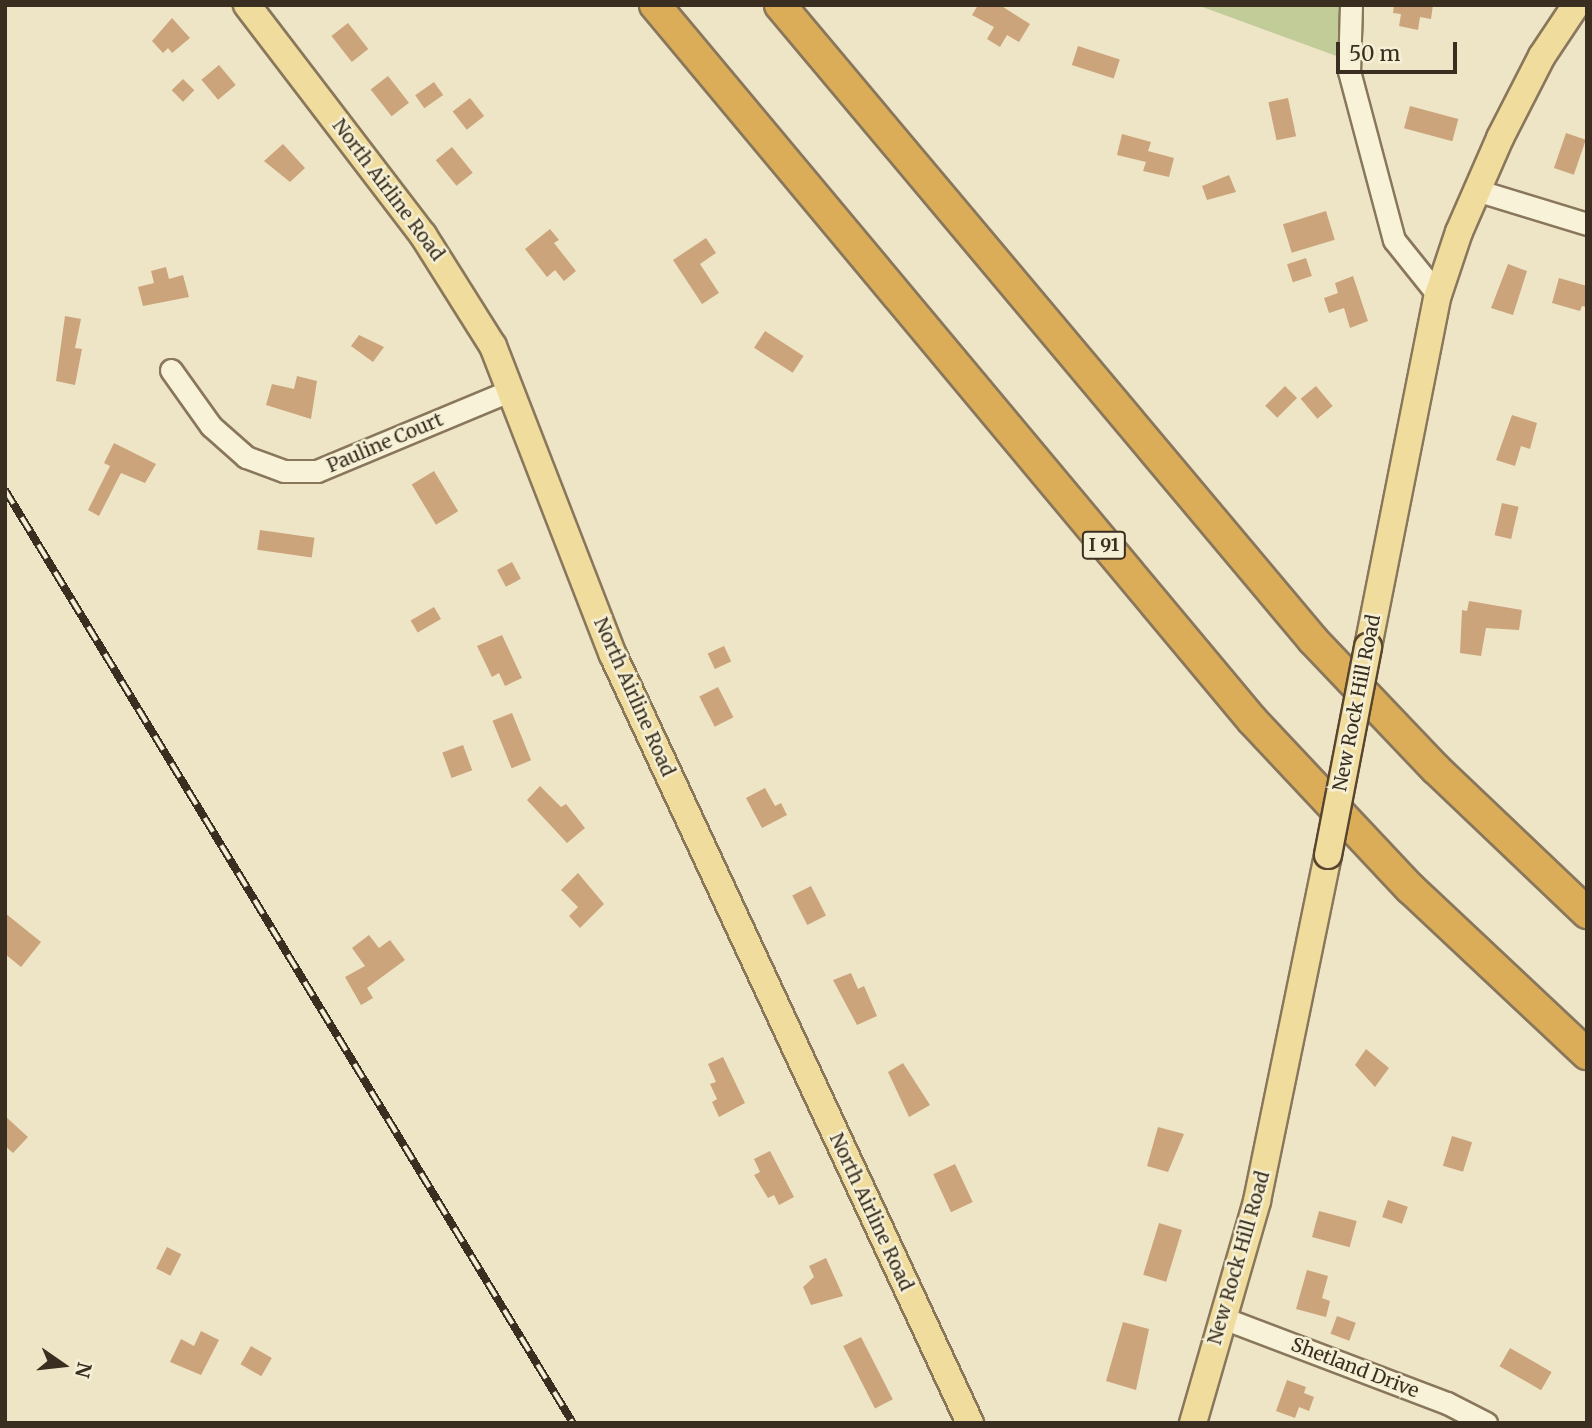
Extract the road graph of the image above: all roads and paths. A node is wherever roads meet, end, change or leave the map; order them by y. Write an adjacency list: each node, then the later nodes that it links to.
1 (247, 5): 10 (main road, North Airline Road)
2 (655, 5): 12 (highway, I 91)
3 (780, 5): 11 (highway)
4 (1351, 5): 8 (street)
5 (1577, 5): 6 (main road, New Rock Hill Road)
6 (1476, 190): 7 (street); 8 (main road, New Rock Hill Road)
7 (1587, 223)
8 (1438, 295): 13 (main road, New Rock Hill Road, bridge)
9 (171, 370): 10 (street, Pauline Court)
10 (512, 390): 14 (main road, North Airline Road)
11 (1587, 914)
12 (1587, 1054)
13 (1223, 1318): 15 (main road, New Rock Hill Road); 16 (street, Shetland Drive)
14 (970, 1423)
15 (1193, 1423)
16 (1486, 1423)

